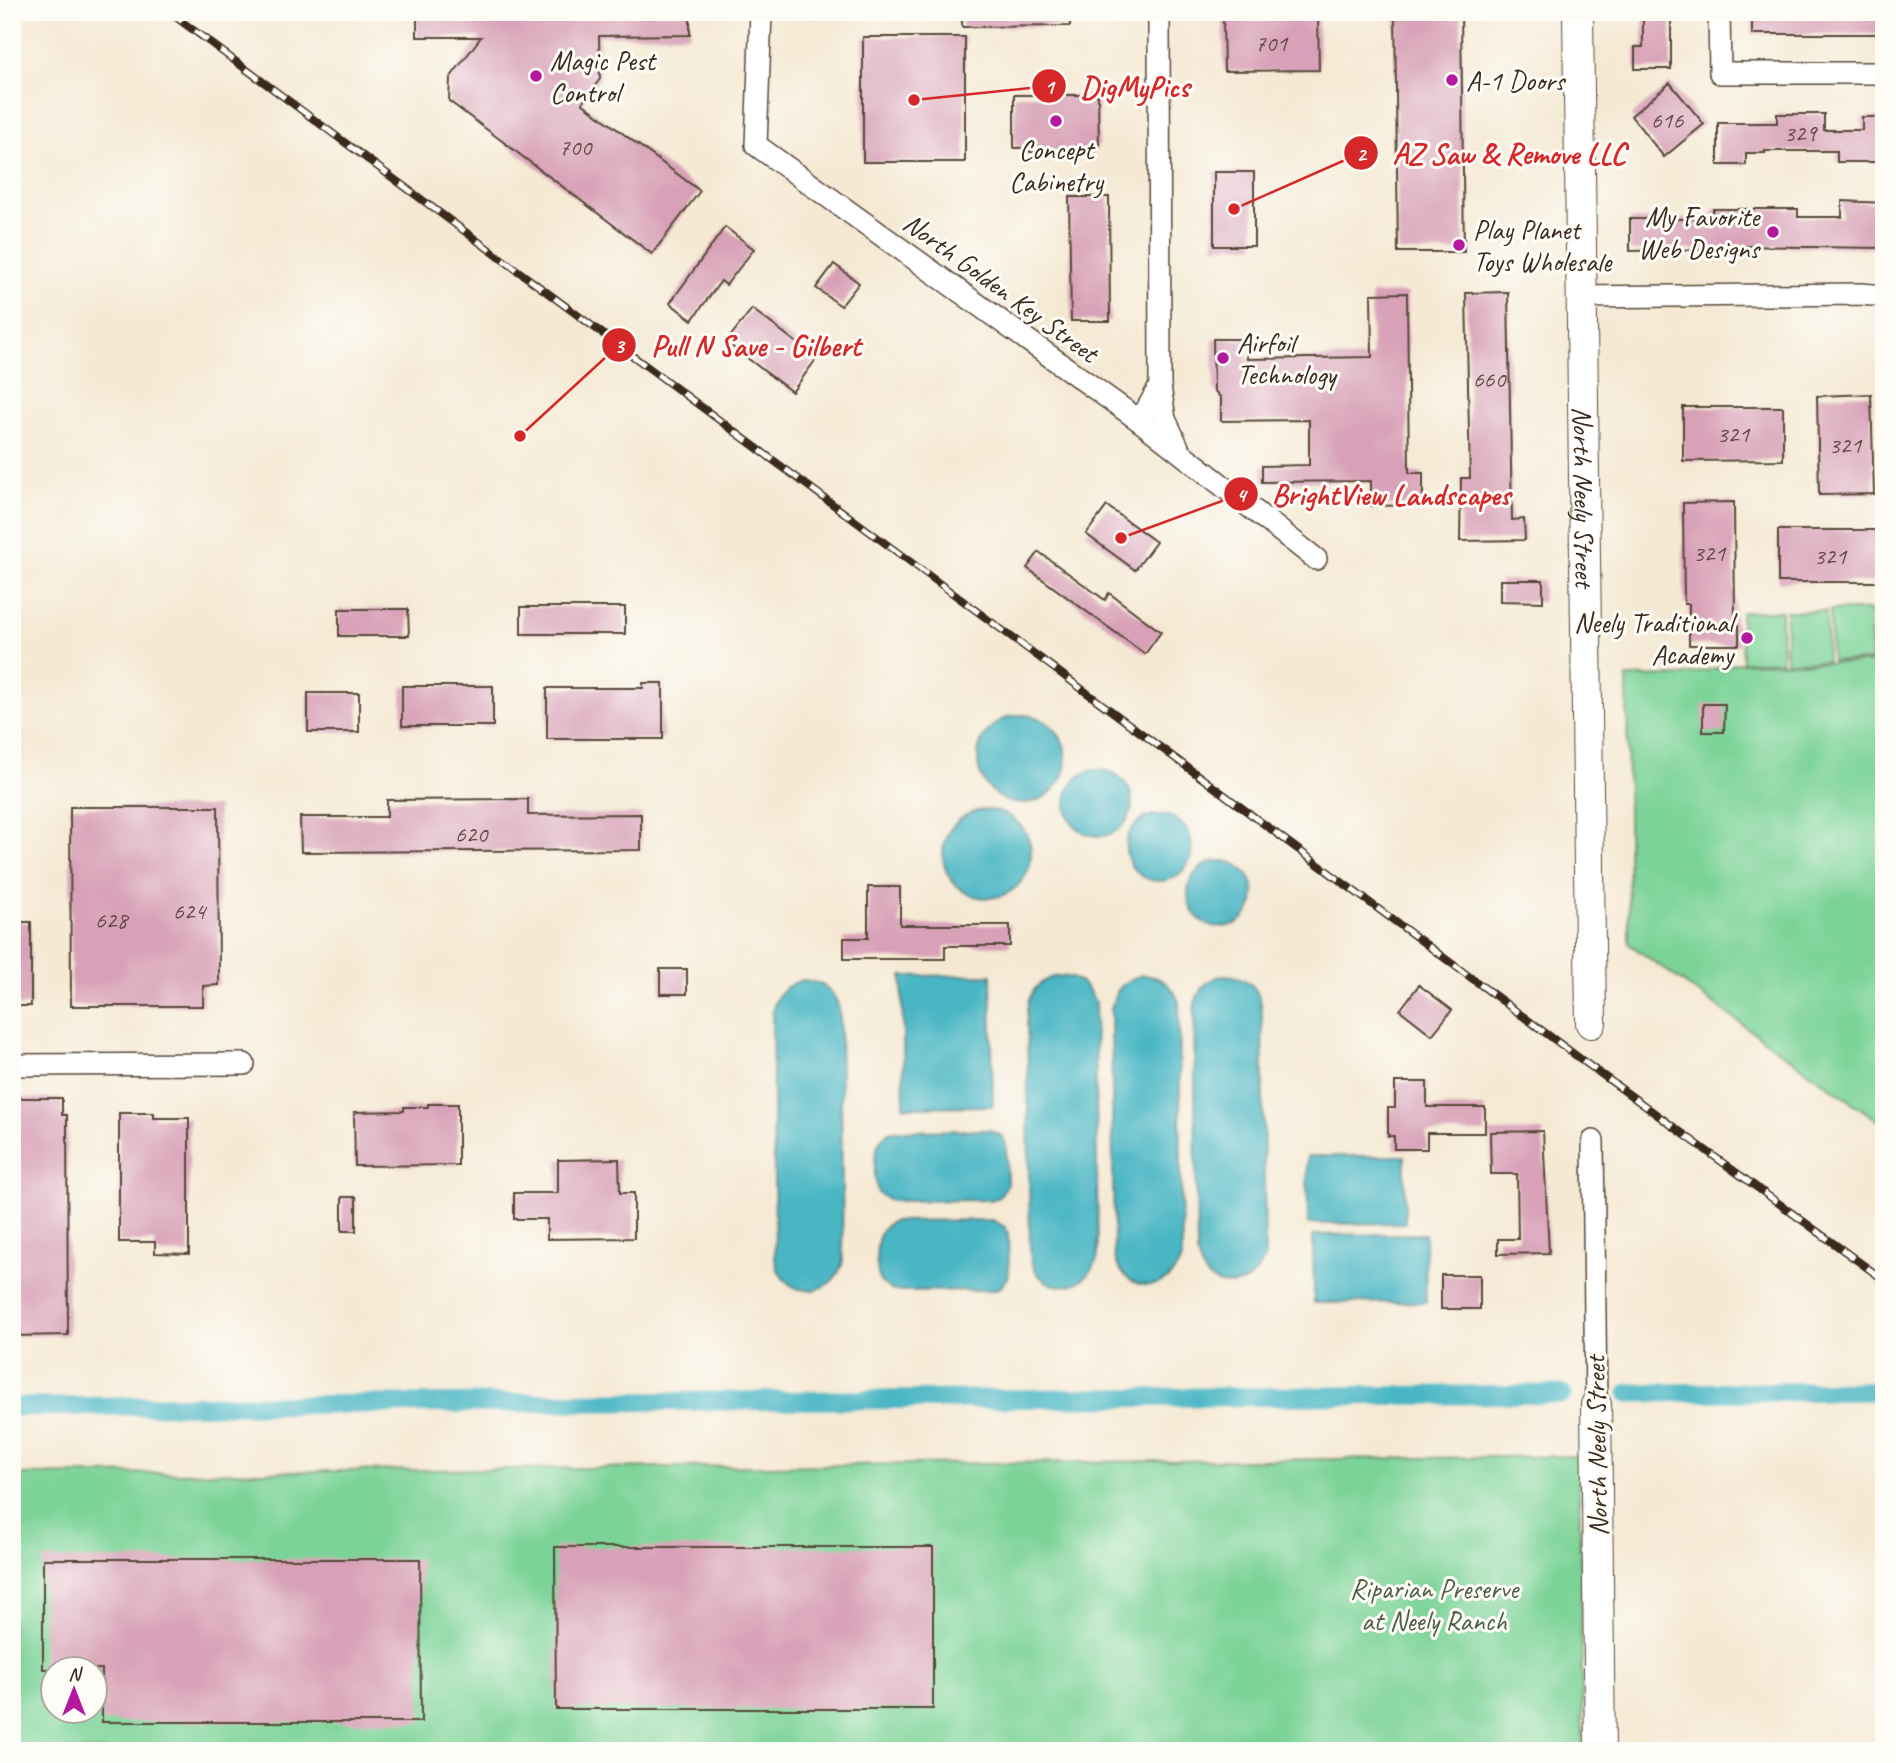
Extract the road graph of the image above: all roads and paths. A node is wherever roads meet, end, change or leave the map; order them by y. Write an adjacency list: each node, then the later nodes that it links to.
1 (761, 12): 9 (street, North Golden Key Street)
2 (1159, 12): 8 (street)
3 (1578, 12): 7 (street, North Neely Street)
4 (1719, 12): 5 (street)
5 (1884, 73)
6 (1884, 296): 7 (street)
7 (1580, 297): 12 (street, North Neely Street)
8 (1160, 386): 9 (street); 10 (street)
9 (1139, 421): 10 (street, North Golden Key Street)
10 (1183, 454): 11 (street, North Golden Key Street)
11 (1316, 559)
12 (1591, 1023)
13 (244, 1064): 14 (street)
14 (12, 1065)
15 (1593, 1141): 16 (street, North Neely Street)
16 (1596, 1392): 17 (street, North Neely Street)
17 (1600, 1751)

